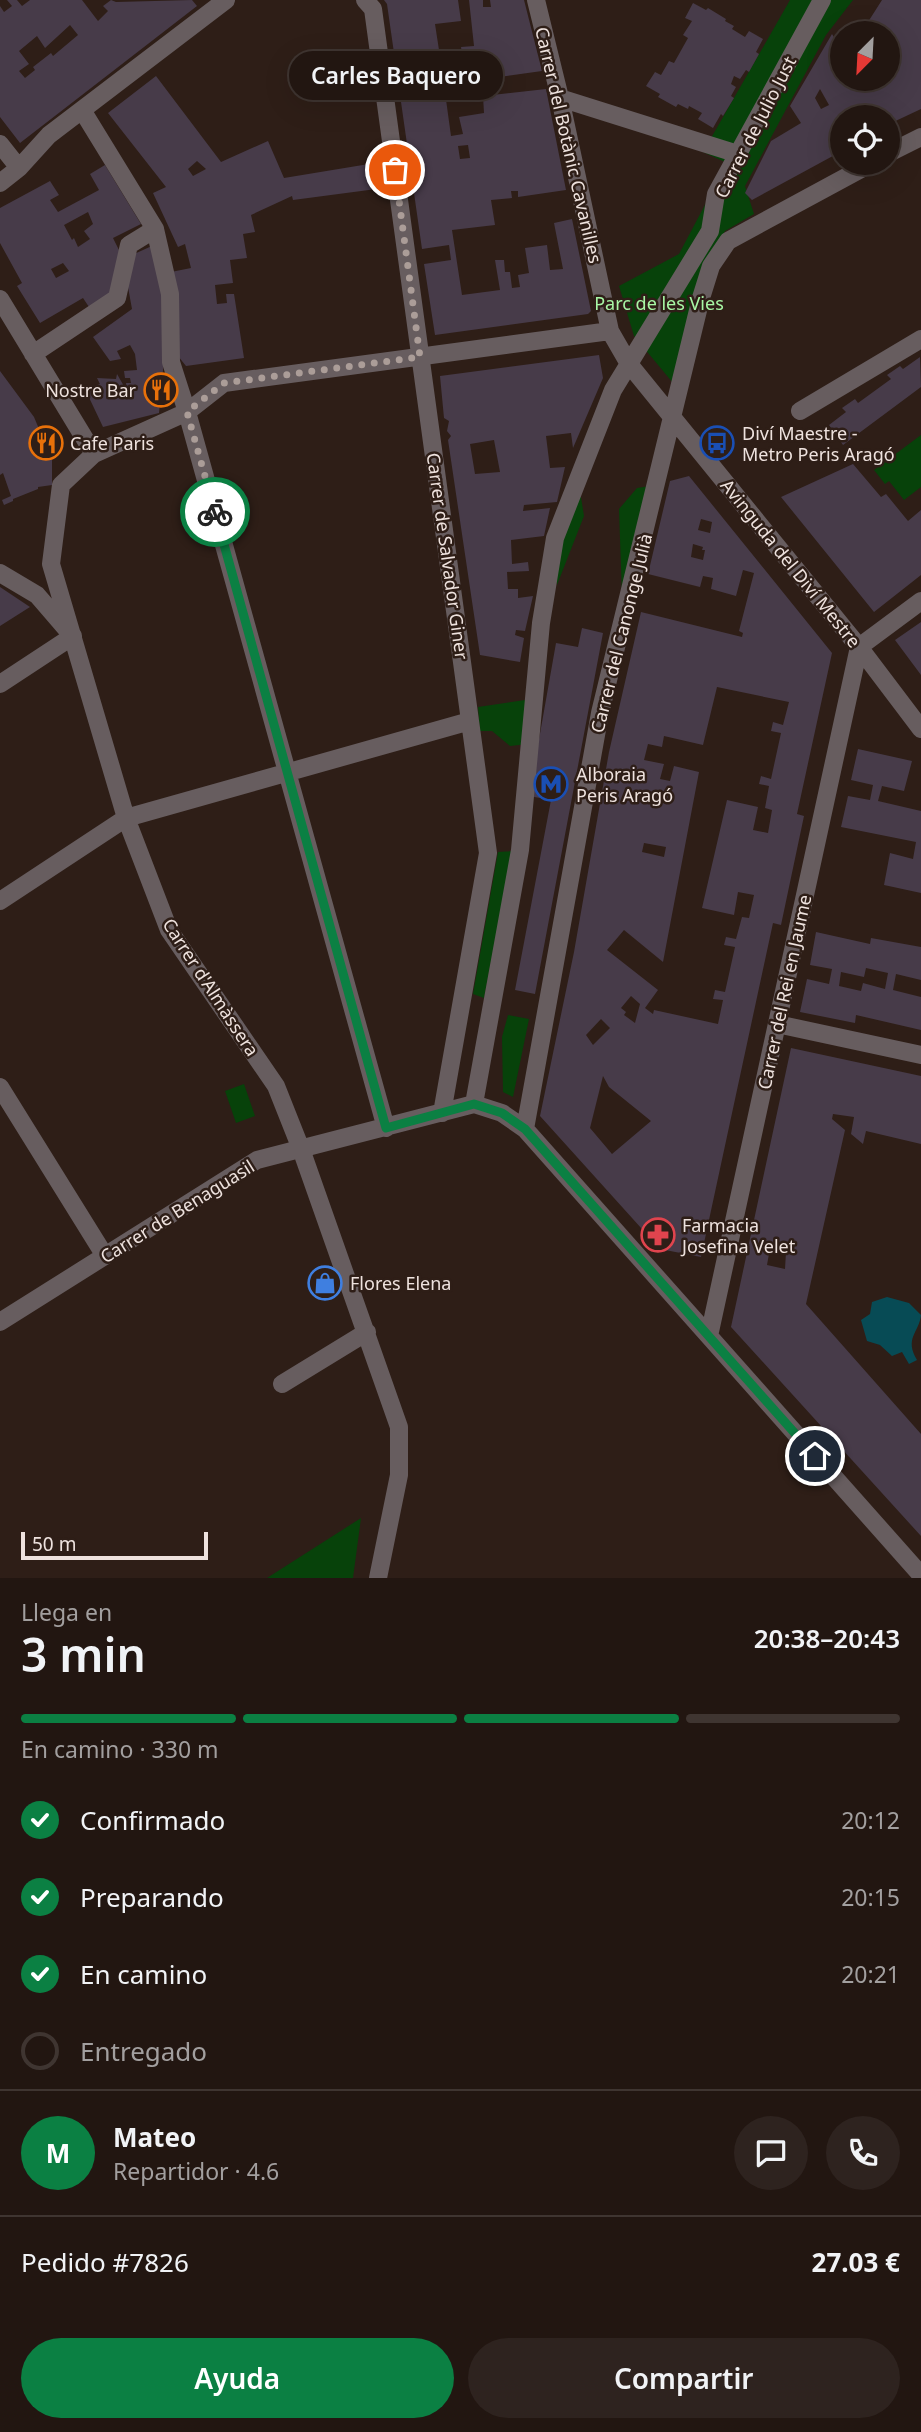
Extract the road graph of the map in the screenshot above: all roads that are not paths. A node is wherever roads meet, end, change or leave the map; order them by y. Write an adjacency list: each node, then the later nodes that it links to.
1 (226, 0): 6 (street)
2 (365, 0): 19 (street, Carrer de Salvador Giner)
3 (536, 0): 5 (street, Carrer del Botànic Cavanilles)
4 (822, 0): 10 (street, Carrer de Julio Just)
5 (560, 98): 10 (street); 16 (street, Carrer del Botànic Cavanilles)
6 (82, 110): 11 (street); 14 (street)
7 (921, 136): 9 (street)
8 (0, 144): 11 (street)
9 (900, 148)
10 (738, 154): 20 (street, Carrer de Julio Just)
11 (19, 168): 13 (street)
12 (850, 175): 23 (street, Carrer del Canonge Julià)
13 (0, 183)
14 (155, 229): 18 (street); 22 (street)
15 (0, 299): 18 (street)
16 (610, 331): 19 (street); 20 (street, Avinguda del Diví Mestre)
17 (921, 340): 21 (street)
18 (33, 354): 24 (street)
19 (420, 357): 22 (street); 30 (street, Carrer de Salvador Giner)
20 (629, 364): 23 (street, Avinguda del Diví Mestre); 38 (street, Carrer de Julio Just)
21 (800, 411)
22 (187, 412): 24 (street); 32 (street)
23 (674, 418): 28 (street, Avinguda del Diví Mestre); 41 (street, Carrer del Canonge Julià)
24 (94, 454): 27 (street, Carrer d'Almàssera)
25 (0, 573): 27 (street)
26 (921, 601): 28 (street)
27 (73, 636): 29 (street); 33 (street, Carrer d'Almàssera)
28 (859, 648): 31 (street, Avinguda del Diví Mestre); 35 (street, Carrer del Rei en Jaume)
29 (0, 684)
30 (470, 721): 32 (street); 39 (street, Carrer de Salvador Giner)
31 (921, 729)
32 (288, 773): 33 (street); 40 (street)
33 (126, 818): 34 (street); 42 (street, Carrer d'Almàssera)
34 (0, 901)
35 (777, 1024): 36 (street); 46 (street, Carrer del Rei en Jaume)
36 (921, 1055)
37 (0, 1087): 43 (street)
38 (474, 1104): 39 (street, Carrer de Benaguasil); 41 (street)
39 (442, 1113): 40 (street, Carrer de Benaguasil)
40 (386, 1128): 42 (street, Carrer de Benaguasil)
41 (525, 1129): 46 (street)
42 (301, 1149): 43 (street, Carrer de Benaguasil); 45 (street, Carrer d'Almàssera)
43 (104, 1256): 44 (street, Carrer de Benaguasil)
44 (0, 1322)
45 (367, 1332): 47 (street); 49 (street, Carrer d'Almàssera)
46 (709, 1336): 48 (street)
47 (282, 1384)
48 (921, 1575)
49 (378, 1578)

